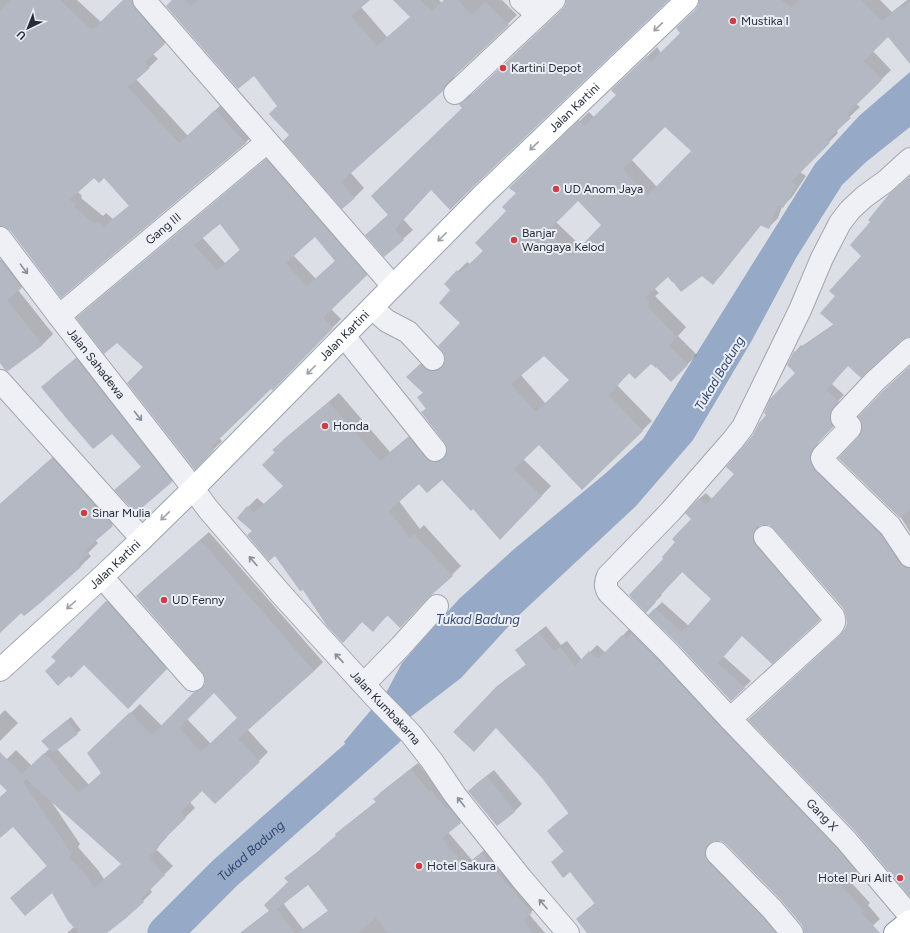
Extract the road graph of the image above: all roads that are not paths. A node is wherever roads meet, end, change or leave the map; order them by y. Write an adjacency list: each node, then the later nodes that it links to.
1 (144, 0): 7 (street)
2 (521, 0): 5 (street)
3 (554, 0): 5 (street)
4 (687, 0): 10 (main road, Jalan Kartini, one-way to 10)
5 (538, 15): 6 (street)
6 (455, 93)
7 (267, 142): 10 (street); 12 (street, Gang III)
8 (910, 159): 27 (street, Gang X)
9 (0, 238): 12 (street, Jalan Sahadewa, one-way to 12)
10 (393, 286): 11 (main road, Jalan Kartini)
11 (372, 308): 13 (main road, Jalan Kartini); 15 (street)
12 (59, 316): 18 (street, Jalan Sahadewa, one-way to 18)
13 (344, 336): 17 (street); 18 (main road, Jalan Kartini, one-way to 18)
14 (910, 349): 21 (street)
15 (433, 359)
16 (0, 381): 20 (street)
17 (435, 450)
18 (193, 489): 20 (main road, Jalan Kartini, one-way to 20); 26 (street, Jalan Kumbakarna, one-way to 18)
19 (765, 537): 27 (street)
20 (142, 538): 22 (main road, Jalan Kartini)
21 (910, 556)
22 (102, 577): 24 (main road, Jalan Kartini, one-way to 24); 25 (street)
23 (437, 606): 26 (street)
24 (0, 670)
25 (193, 680)
26 (369, 690): 31 (street, Jalan Kumbakarna, one-way to 26)
27 (730, 719): 29 (street, Gang X)
28 (717, 853): 32 (street)
29 (910, 916)
30 (910, 921): 33 (main road)
31 (568, 933)
32 (792, 933)
33 (895, 933)

